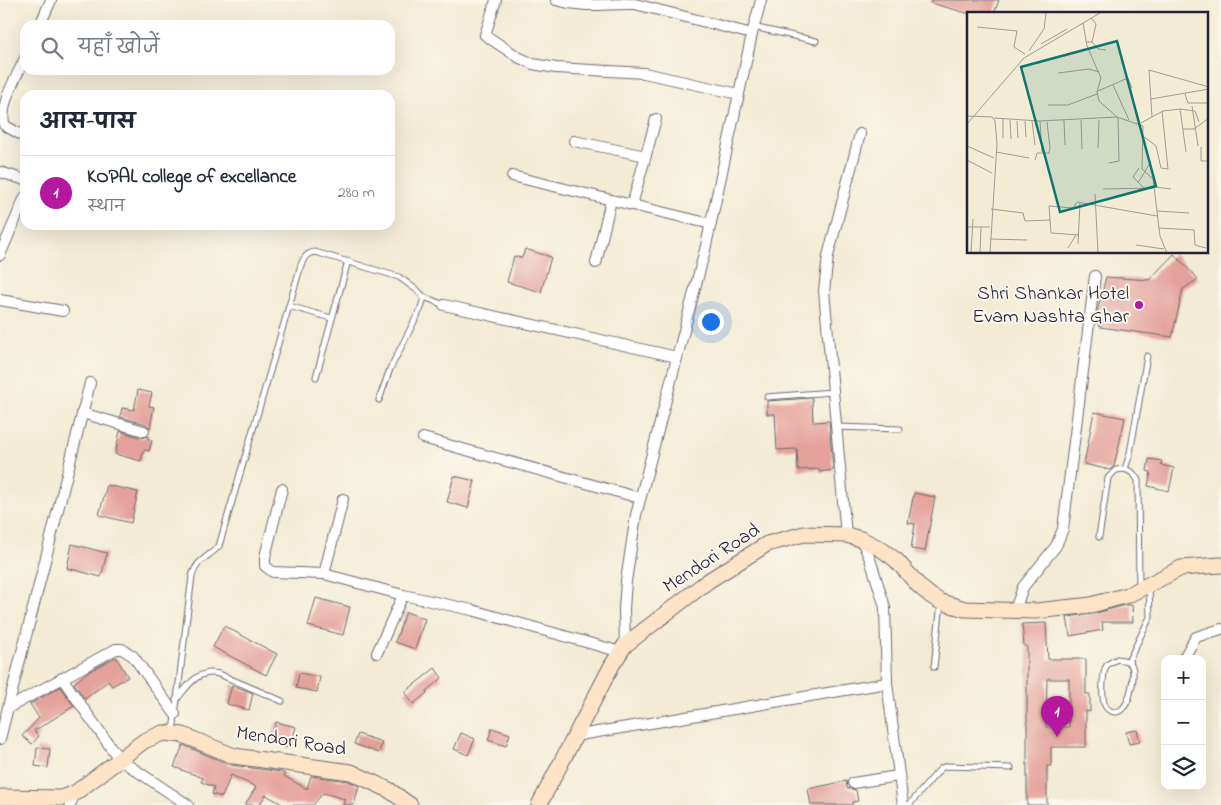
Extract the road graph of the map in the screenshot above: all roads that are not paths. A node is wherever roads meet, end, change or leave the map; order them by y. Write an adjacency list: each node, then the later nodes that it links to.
1 (51, 0): 5 (street)
2 (496, 0): 9 (street)
3 (556, 0): 6 (street)
4 (760, 0): 6 (street)
5 (42, 20)
6 (752, 30): 7 (lane); 9 (street)
7 (816, 42)
8 (20, 69): 11 (street)
9 (740, 94): 21 (street)
10 (656, 119): 14 (street)
11 (20, 134)
12 (860, 134): 36 (street)
13 (574, 141): 14 (street)
14 (646, 156): 19 (street)
15 (0, 172): 17 (street)
16 (512, 176): 18 (street)
17 (20, 178)
18 (610, 200): 19 (street); 24 (street)
19 (632, 205): 21 (street)
20 (20, 208): 22 (street)
21 (711, 224): 33 (street)
22 (0, 255)
23 (348, 261): 26 (lane); 29 (lane); 31 (lane)
24 (596, 263)
25 (1095, 276): 56 (street)
26 (424, 297): 28 (lane); 38 (lane)
27 (0, 300): 30 (street)
28 (444, 305): 33 (street)
29 (289, 306): 31 (lane); 65 (lane)
30 (63, 311)
31 (331, 318): 34 (lane)
32 (1147, 356): 44 (lane)
33 (677, 357): 46 (street)
34 (316, 376)
35 (90, 383): 39 (street)
36 (832, 392): 37 (lane); 40 (street)
37 (767, 397)
38 (379, 400)
39 (82, 413): 42 (street); 67 (street)
40 (835, 427): 41 (lane); 48 (street)
41 (900, 428)
42 (144, 431)
43 (423, 438): 46 (street)
44 (1125, 469): 49 (lane); 53 (lane)
45 (282, 489): 52 (street)
46 (640, 498): 58 (street)
47 (344, 499): 52 (street)
48 (846, 535): 50 (main road, Mendori Road); 58 (main road, Mendori Road)
49 (1100, 537)
50 (861, 539): 55 (main road, Mendori Road); 64 (street)
51 (1221, 565): 53 (main road, Mendori Road)
52 (324, 574): 54 (street)
53 (1144, 587): 56 (main road, Mendori Road); 61 (lane)
54 (403, 595): 58 (street); 59 (street)
55 (942, 602): 56 (main road, Mendori Road); 62 (lane)
56 (1015, 610)
57 (1221, 629): 60 (street)
58 (623, 648): 70 (main road, Mendori Road)
59 (377, 653)
60 (1185, 655)
61 (1128, 662): 61 (lane)
62 (934, 667)
63 (62, 678): 67 (street); 68 (street); 72 (street)
64 (887, 683): 70 (street); 74 (street)
65 (176, 700): 66 (lane); 68 (lane)
66 (282, 700)
67 (8, 708): 71 (street)
68 (175, 714): 69 (lane)
69 (173, 734): 72 (main road, Mendori Road); 79 (main road, Mendori Road)
70 (574, 736): 80 (main road, Mendori Road)
71 (0, 739)
72 (119, 760): 77 (main road, Mendori Road); 78 (street)
73 (1011, 768): 82 (lane)
74 (898, 776): 75 (street); 81 (street)
75 (853, 783)
76 (0, 797): 77 (main road, Mendori Road)
77 (72, 799)
78 (188, 805)
79 (410, 805)
80 (539, 805)
81 (903, 805)
82 (909, 805)

